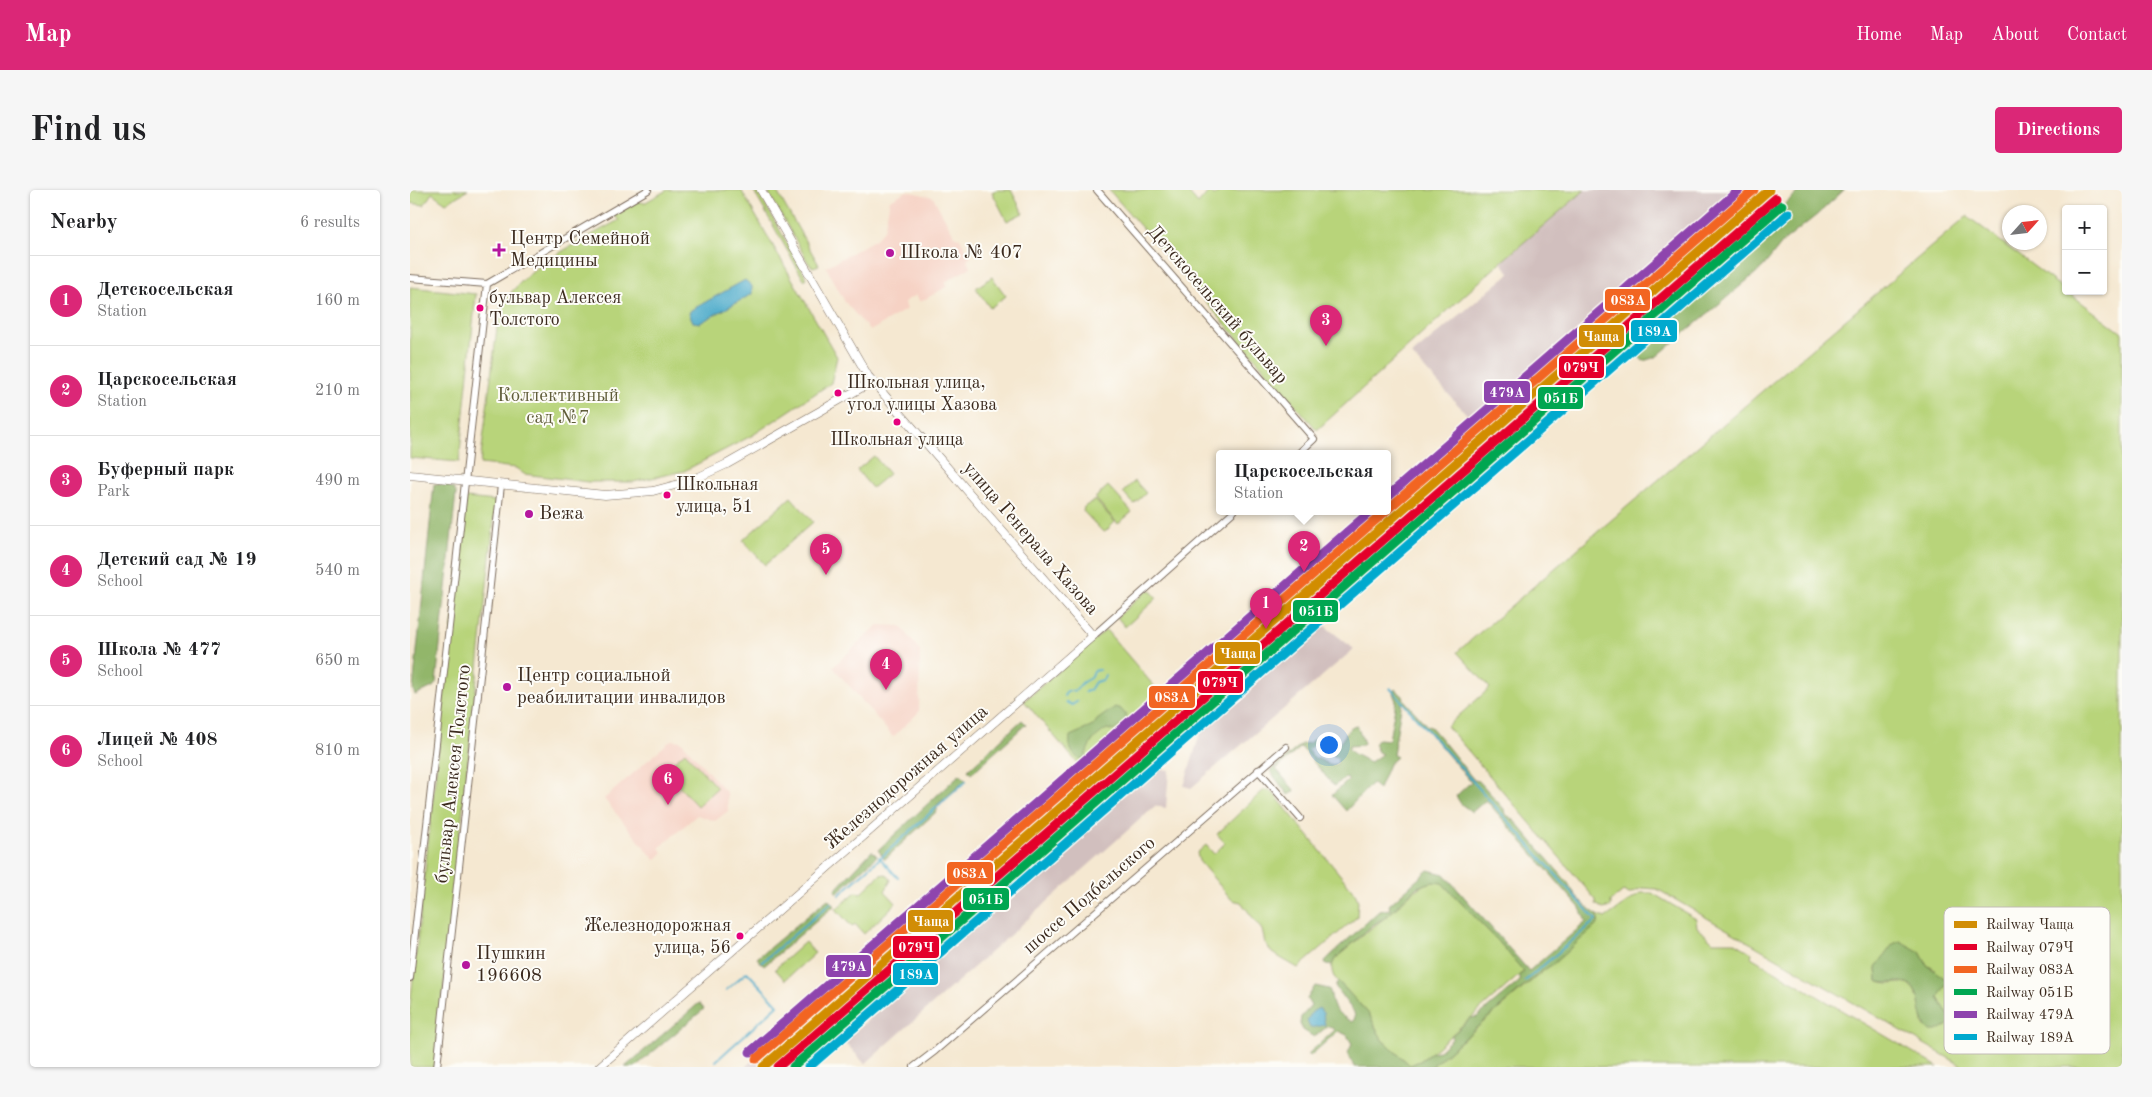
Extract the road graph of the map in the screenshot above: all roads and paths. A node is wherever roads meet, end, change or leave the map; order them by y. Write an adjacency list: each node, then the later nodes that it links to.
1 (648, 190): 5 (street)
2 (761, 190): 6 (street, улица Генерала Хазова)
3 (1097, 190): 7 (street, Детскосельский бульвар)
4 (410, 278): 5 (street)
5 (487, 284): 9 (street, бульвар Алексея Толстого)
6 (873, 381): 10 (street); 12 (street, улица Генерала Хазова)
7 (1302, 450)
8 (410, 475): 9 (street)
9 (464, 480): 10 (street); 16 (street, бульвар Алексея Толстого)
10 (501, 485): 17 (street, бульвар Алексея Толстого)
11 (1229, 515): 12 (street, Железнодорожная улица)
12 (1093, 636): 18 (street, Железнодорожная улица)
13 (1286, 747): 14 (street, шоссе Подбельского)
14 (1258, 770): 15 (street); 19 (street, шоссе Подбельского)
15 (1300, 818)
16 (410, 978)
17 (438, 1067)
18 (600, 1067)
19 (914, 1067)

